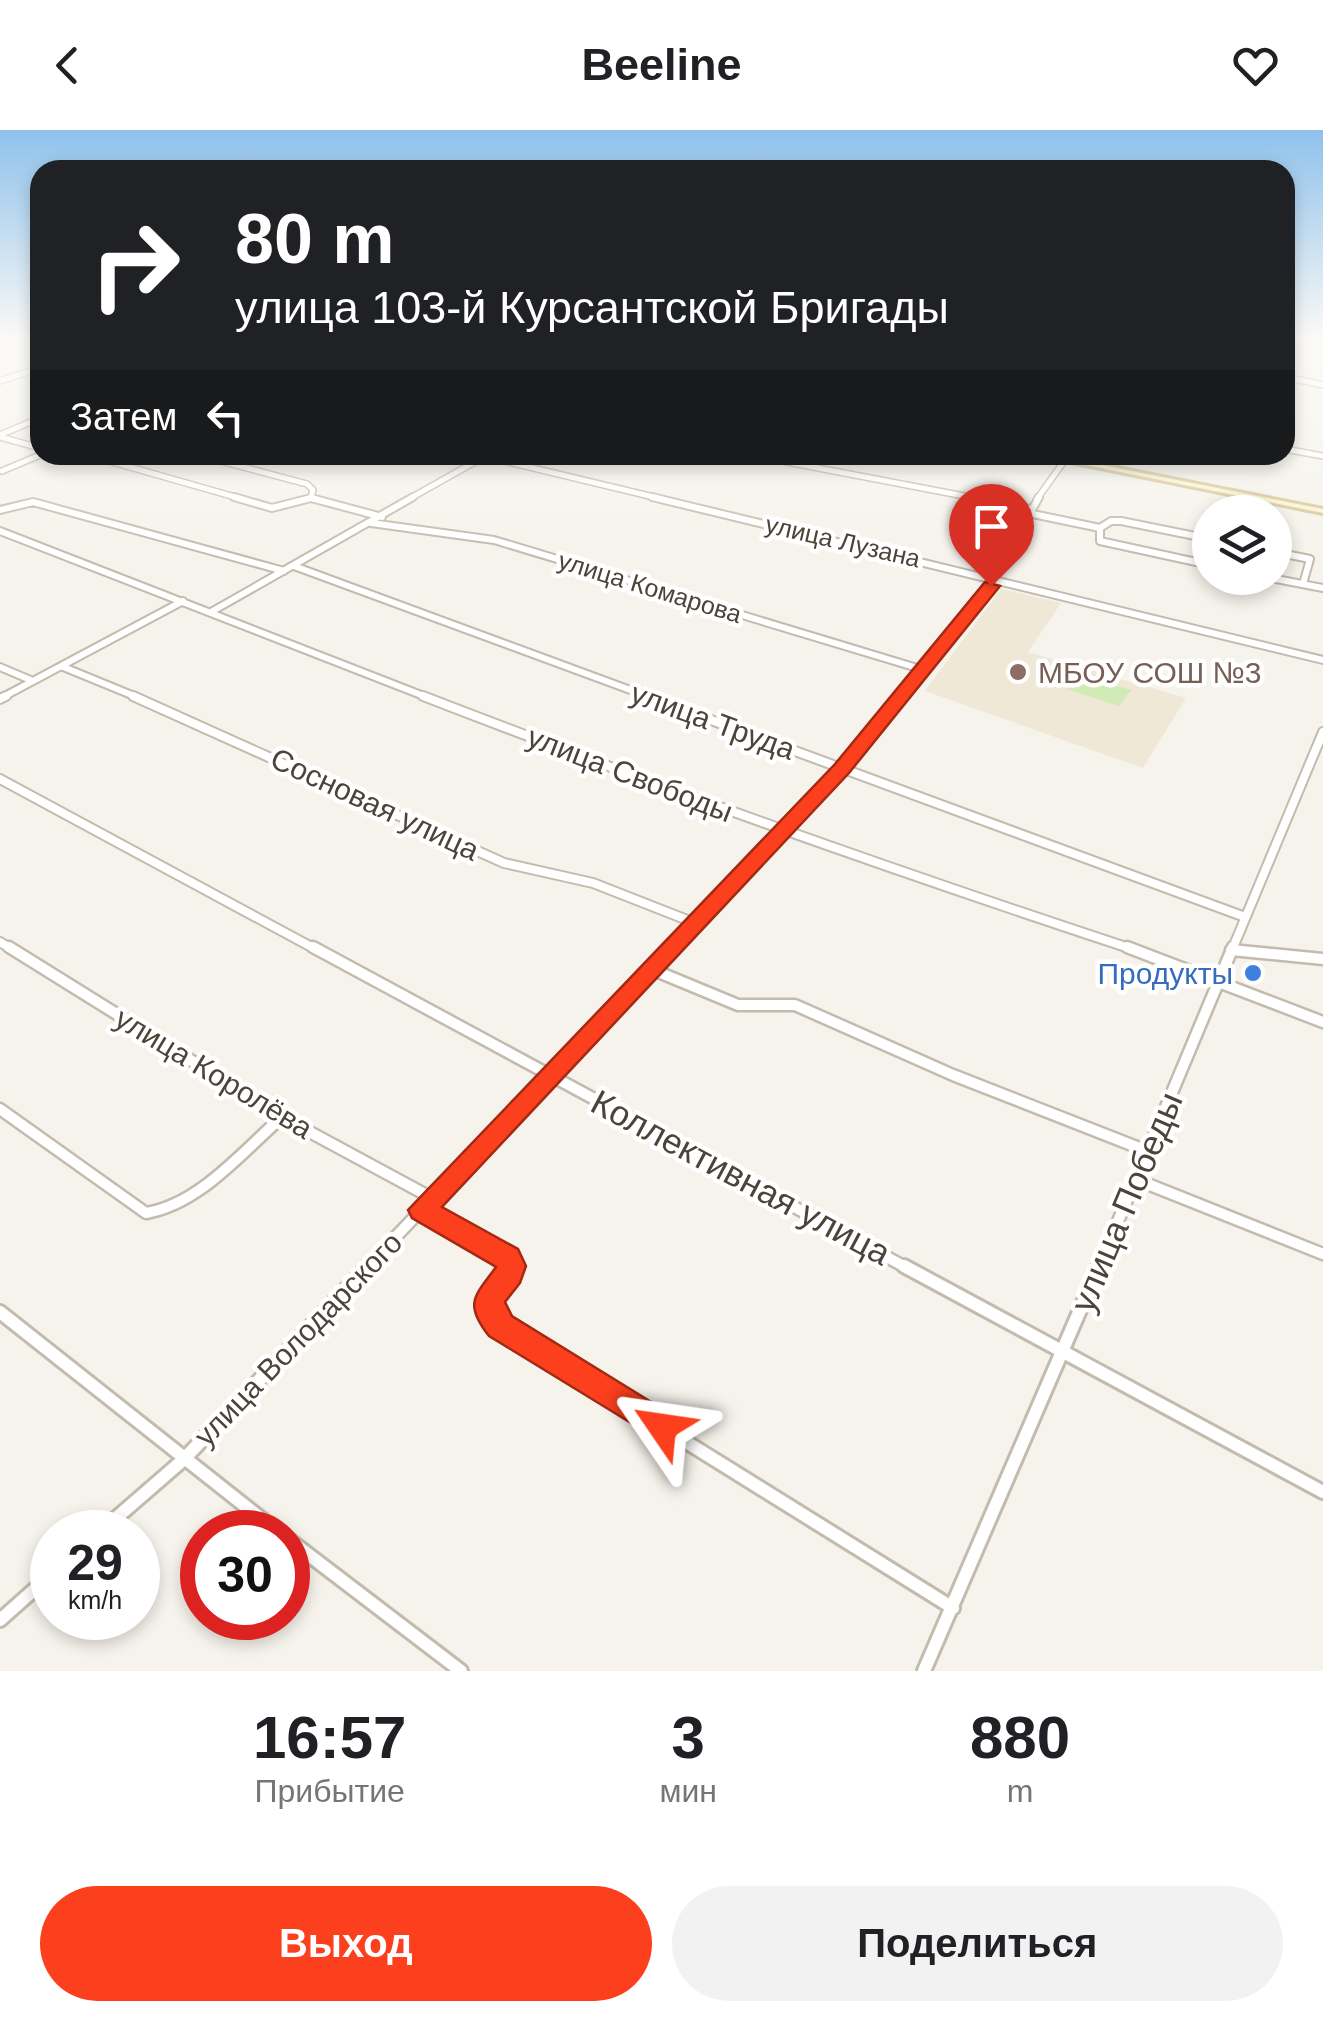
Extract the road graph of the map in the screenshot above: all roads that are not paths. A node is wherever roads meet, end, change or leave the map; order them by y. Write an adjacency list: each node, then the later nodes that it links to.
1 (30, 422): 2 (street)
2 (0, 436): 3 (street)
3 (30, 447)
4 (1295, 450): 5 (street)
5 (1323, 456)
6 (30, 457): 14 (street)
7 (123, 465): 15 (street)
8 (236, 465): 15 (street)
9 (467, 465): 19 (street)
10 (526, 465): 27 (street, улица Лузана)
11 (800, 465): 17 (street)
12 (1058, 465): 17 (street, улица Володарского)
13 (1102, 465): 18 (main road)
14 (2, 472)
15 (311, 498): 19 (street)
16 (0, 510): 26 (street, улица Труда)
17 (1029, 511): 21 (street); 27 (street, улица Володарского)
18 (1323, 511)
19 (382, 516): 20 (street)
20 (371, 523): 26 (street); 36 (street, улица Комарова)
21 (1100, 528): 23 (street); 25 (street)
22 (0, 530): 31 (street, улица Свободы)
23 (1192, 535)
24 (1292, 555): 29 (street)
25 (1192, 561)
26 (289, 569): 32 (street); 41 (street, улица Труда)
27 (997, 578): 33 (street, улица Лузана); 36 (street, улица Володарского)
28 (1292, 582): 29 (street)
29 (1304, 584): 30 (street)
30 (1323, 588)
31 (182, 601): 32 (street, улица Свободы); 34 (street)
32 (212, 612): 43 (street, улица Свободы)
33 (1323, 660)
34 (61, 666): 37 (street); 45 (street, Сосновая улица)
35 (0, 667): 37 (street)
36 (924, 670): 41 (street, улица Володарского)
37 (33, 682): 38 (street)
38 (0, 699)
39 (1323, 732): 40 (street, улица Победы)
40 (1319, 750): 44 (street, улица Победы)
41 (842, 769): 43 (street, улица Володарского); 44 (street, улица Труда)
42 (0, 778): 52 (street, Коллективная улица)
43 (782, 831): 45 (street, улица Володарского); 50 (street, улица Свободы)
44 (1245, 916): 47 (street, улица Победы)
45 (696, 923): 49 (street, улица Володарского)
46 (0, 942): 54 (street, улица Королёва)
47 (1231, 950): 48 (street); 50 (street, улица Победы)
48 (1323, 959)
49 (651, 969): 52 (street, улица Володарского); 55 (street)
50 (1218, 982): 51 (street, улица Свободы); 55 (street, улица Победы)
51 (1323, 1022)
52 (550, 1073): 57 (street, улица Володарского); 61 (street, Коллективная улица)
53 (0, 1108): 54 (street)
54 (282, 1117): 57 (street, улица Королёва)
55 (1147, 1151): 56 (street, улица Победы)
56 (1135, 1179): 59 (street); 61 (street, улица Победы)
57 (432, 1198): 58 (street, улица Володарского)
58 (422, 1210): 62 (street, улица Володарского); 68 (street)
59 (1323, 1254)
60 (0, 1312): 62 (street)
61 (1064, 1350): 63 (street, Коллективная улица); 68 (street, улица Победы)
62 (183, 1460): 64 (street, улица Володарского); 65 (street)
63 (1323, 1492)
64 (125, 1510)
65 (249, 1510)
66 (310, 1557): 70 (street)
67 (30, 1593): 69 (street)
68 (954, 1608): 71 (street, улица Победы)
69 (0, 1620)
70 (461, 1671)
71 (924, 1671)

